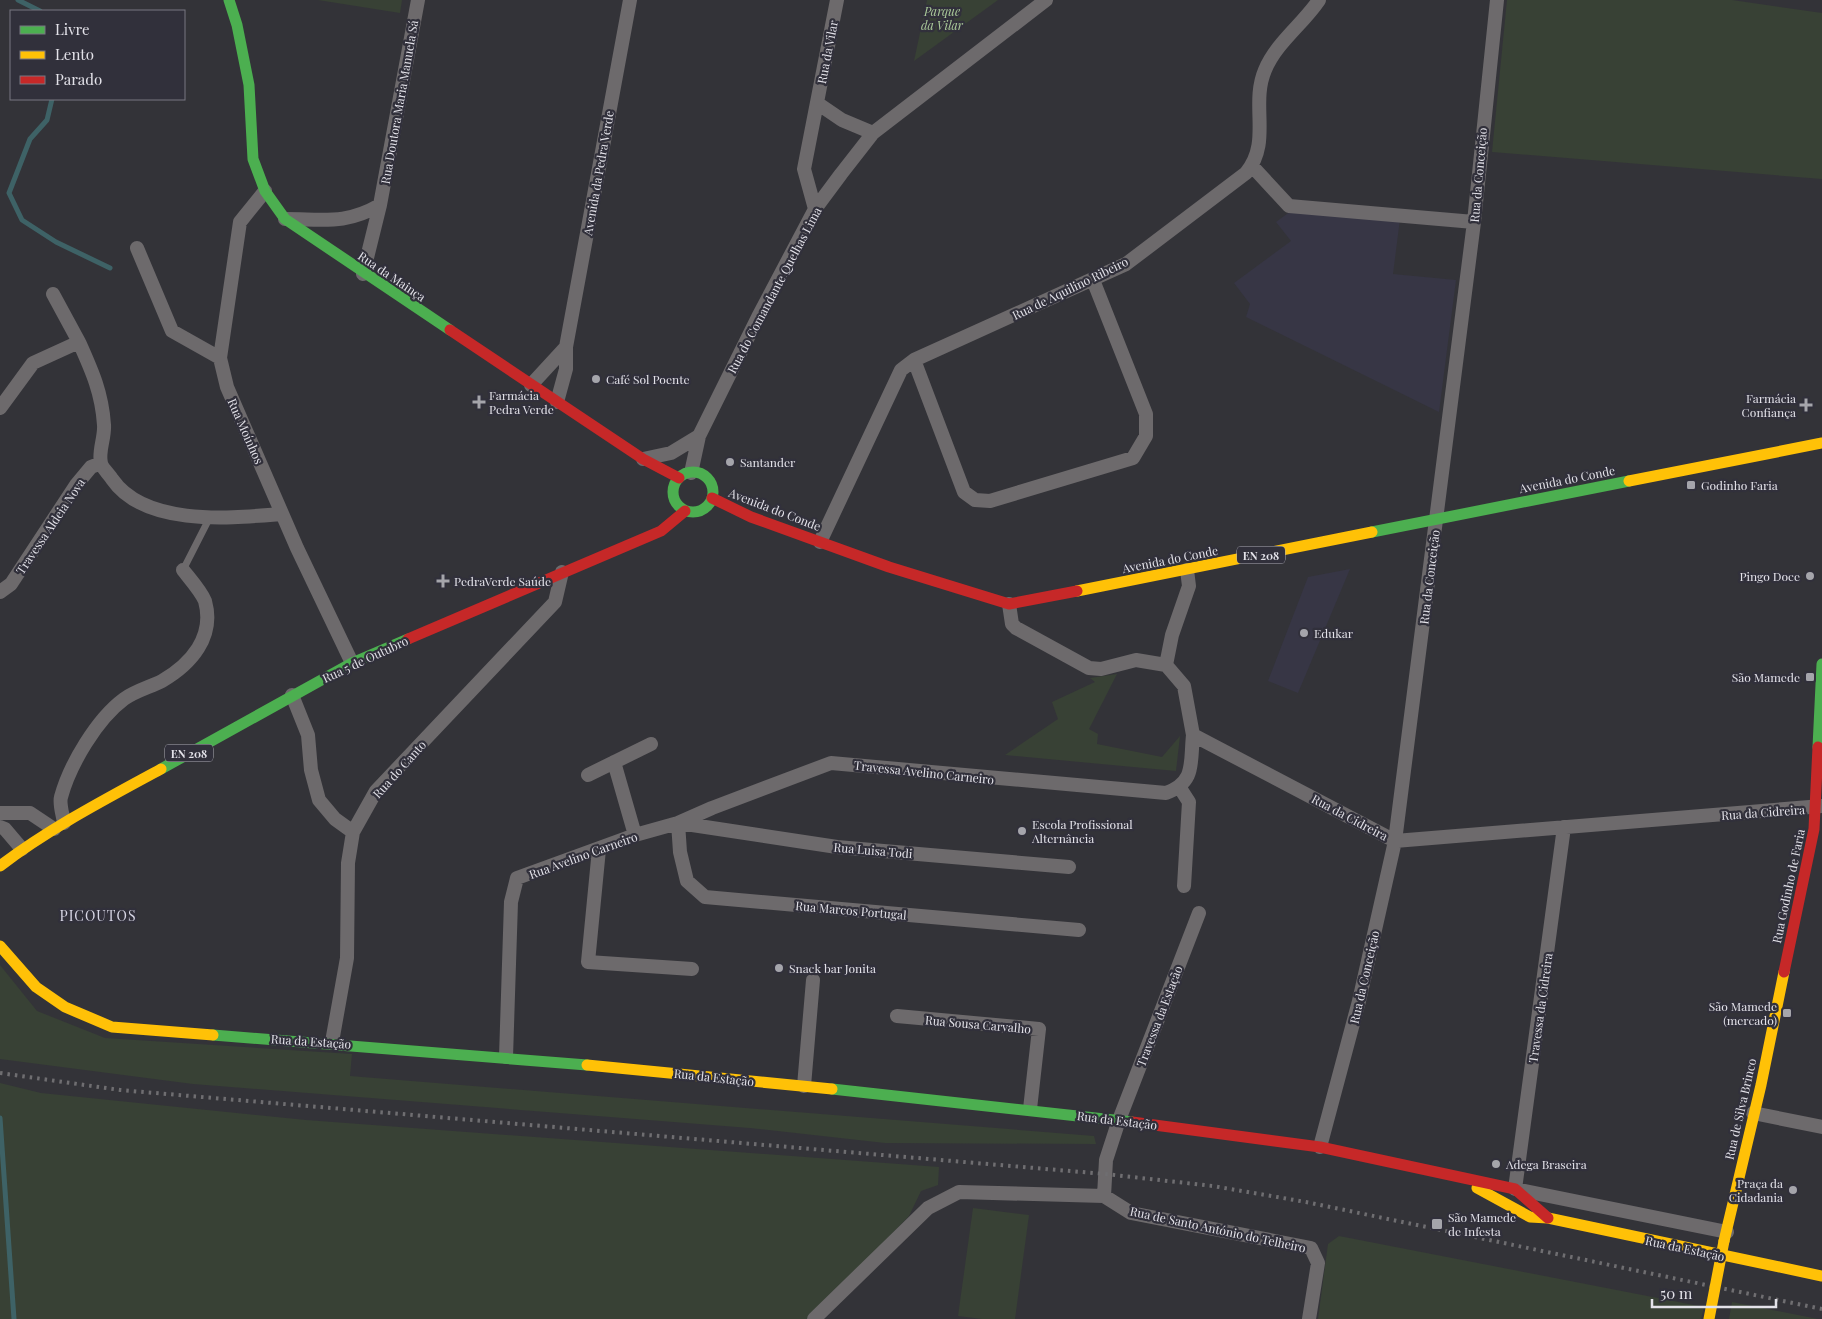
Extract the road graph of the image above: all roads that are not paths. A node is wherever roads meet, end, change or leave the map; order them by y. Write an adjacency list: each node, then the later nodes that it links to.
1 (229, 0): 11 (street, Rua da Mainça)
2 (418, 0): 12 (street, Rua Doutora Maria Manuela Sá)
3 (630, 0): 21 (street, Avenida da Pedra Verde)
4 (836, 0): 8 (street, Rua da Vilar)
5 (1046, 0): 9 (street, Rua do Comandante Quelhas Lima)
6 (1319, 0): 10 (street, Rua de Aquilino Ribeiro)
7 (1497, 0): 15 (street, Rua da Conceição)
8 (816, 103): 9 (street); 13 (street, Rua da Vilar)
9 (873, 133): 13 (street, Rua do Comandante Quelhas Lima)
10 (1252, 166): 15 (street); 18 (street, Rua de Aquilino Ribeiro)
11 (265, 190): 14 (street, Rua da Mainça); 22 (street, Rua Moínhos)
12 (380, 204): 14 (street); 17 (street, Rua Doutora Maria Manuela Sá)
13 (815, 209): 27 (street, Rua do Comandante Quelhas Lima)
14 (284, 219): 17 (street, Rua da Mainça)
15 (1474, 222): 36 (street, Rua da Conceição)
16 (137, 248): 22 (street)
17 (363, 274): 24 (street, Rua da Mainça)
18 (1093, 280): 23 (street, Rua de Aquilino Ribeiro); 23 (street)
19 (53, 294): 20 (street)
20 (79, 342): 26 (street); 30 (street)
21 (566, 347): 24 (street); 25 (street, Avenida da Pedra Verde)
22 (220, 358): 34 (street, Rua Moínhos)
23 (914, 360): 37 (street, Rua de Aquilino Ribeiro)
24 (531, 385): 25 (street, Rua da Mainça)
25 (557, 402): 29 (street, Rua da Mainça)
26 (0, 408)
27 (699, 436): 29 (street); 31 (street, Rua do Comandante Quelhas Lima)
28 (1822, 443): 36 (street, Avenida do Conde / EN 208)
29 (643, 459): 31 (street, Rua da Mainça)
30 (101, 463): 35 (street); 41 (street, Travessa Aldeia Nova)
31 (685, 475): 32 (street); 33 (street)
32 (712, 498): 33 (street); 37 (street, Avenida do Conde / EN 208)
33 (685, 511): 40 (street, Rua 5 de Outubro / EN 208)
34 (282, 514): 35 (street); 43 (street, Rua Moínhos)
35 (210, 516): 38 (lane)
36 (1436, 520): 39 (street, Avenida do Conde / EN 208); 60 (street, Rua da Conceição)
37 (820, 542): 42 (street, Avenida do Conde / EN 208)
38 (183, 570): 55 (street)
39 (1187, 570): 42 (street, Avenida do Conde / EN 208); 45 (street)
40 (562, 572): 43 (street, Rua 5 de Outubro / EN 208); 58 (street, Rua do Canto)
41 (0, 592)
42 (1009, 604): 45 (street)
43 (352, 663): 46 (street, Rua 5 de Outubro / EN 208)
44 (1822, 664): 52 (street, Rua Godinho de Faria)
45 (1166, 665): 47 (street)
46 (292, 695): 55 (street, Rua 5 de Outubro / EN 208); 58 (street)
47 (1193, 735): 51 (street); 60 (street, Rua da Cidreira)
48 (651, 744): 49 (street)
49 (614, 762): 50 (street); 59 (street)
50 (588, 775)
51 (1180, 788): 54 (street, Travessa Avelino Carneiro); 65 (street)
52 (1818, 807): 57 (street, Rua da Cidreira); 72 (street, Rua Godinho de Faria)
53 (0, 813): 55 (street)
54 (678, 823): 59 (street, Rua Avelino Carneiro); 64 (street, Rua Luisa Todi); 67 (street, Rua Marcos Portugal)
55 (59, 826): 61 (street, Rua 5 de Outubro / EN 208)
56 (0, 827): 61 (street)
57 (1564, 827): 60 (street, Rua da Cidreira); 82 (street, Travessa da Cidreira)
58 (353, 832): 73 (street, Rua do Canto)
59 (635, 836): 62 (street, Rua Avelino Carneiro)
60 (1395, 841): 80 (street, Rua da Conceição)
61 (22, 849): 63 (street, Rua 5 de Outubro / EN 208)
62 (599, 849): 69 (street); 74 (street, Rua Avelino Carneiro)
63 (0, 866)
64 (1069, 867)
65 (1184, 886)
66 (1199, 913): 78 (street, Travessa da Estação)
67 (1079, 930)
68 (0, 946): 73 (street, Rua da Estação)
69 (692, 969)
70 (813, 980): 75 (street)
71 (897, 1016): 76 (street, Rua Sousa Carvalho)
72 (1774, 1022): 77 (street, Rua de Silva Brinco)
73 (332, 1042): 74 (street, Rua da Estação)
74 (506, 1057): 75 (street, Rua da Estação)
75 (804, 1086): 76 (street, Rua da Estação)
76 (1030, 1109): 78 (street, Rua da Estação)
77 (1753, 1113): 79 (street); 85 (street, Rua de Silva Brinco)
78 (1119, 1120): 80 (street, Rua da Estação); 83 (street)
79 (1822, 1127)
80 (1320, 1148): 81 (street, Rua da Estação)
81 (1452, 1175): 82 (street, Rua da Estação); 84 (street, Rua da Estação)
82 (1515, 1190): 84 (street, Rua da Estação); 85 (street, Rua da Estação)
83 (1104, 1196): 87 (street); 88 (street, Rua de Santo António do Telheiro)
84 (1548, 1218): 86 (street, Rua da Estação)
85 (1725, 1236): 89 (street, Rua de Silva Brinco, bridge)
86 (1822, 1276)
87 (814, 1319)
88 (1309, 1319)
89 (1709, 1319)

